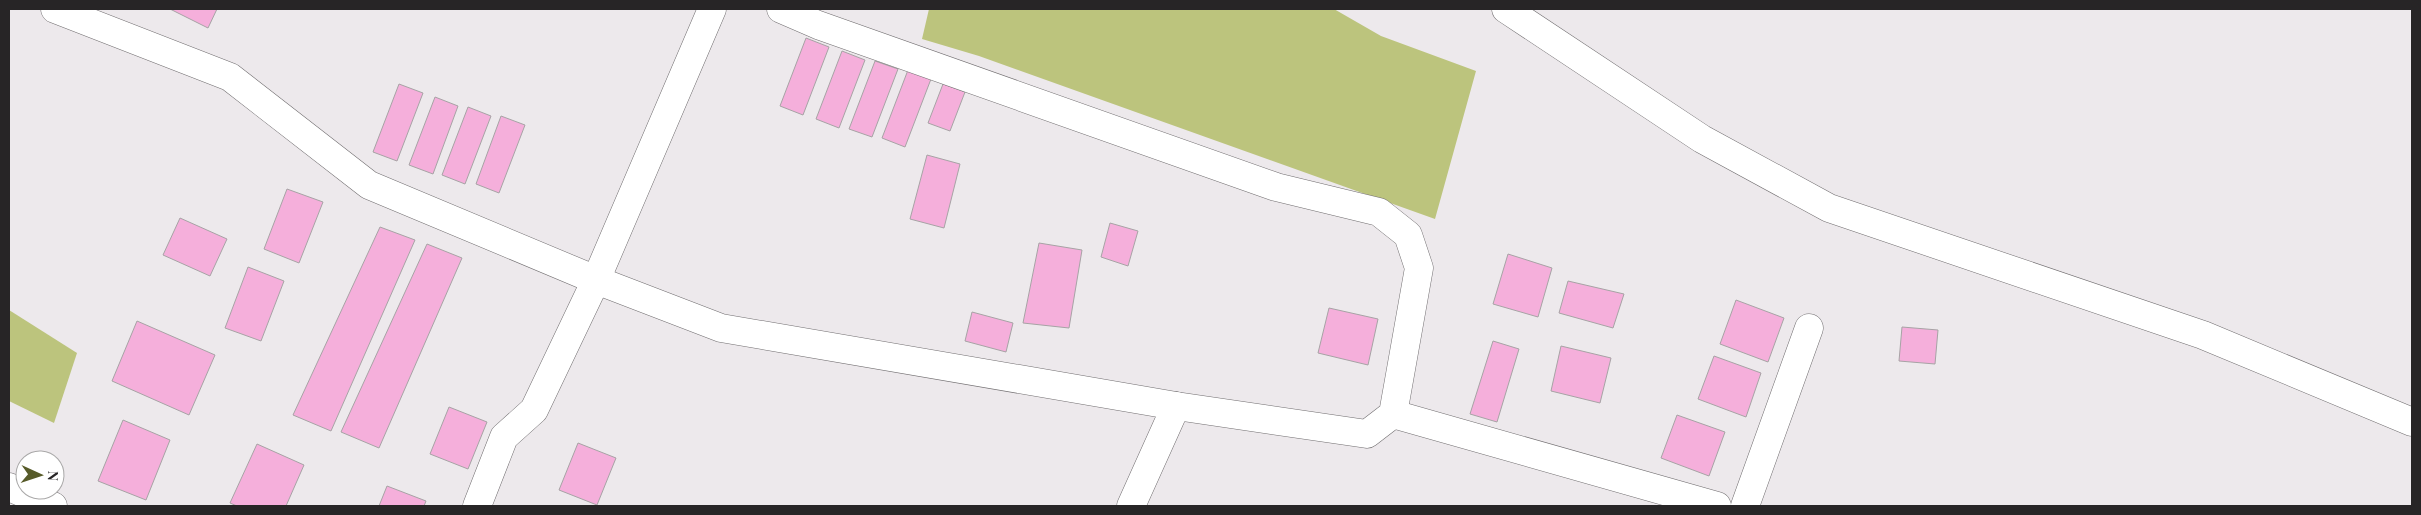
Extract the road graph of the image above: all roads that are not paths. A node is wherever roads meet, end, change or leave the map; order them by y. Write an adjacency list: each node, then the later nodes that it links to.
1 (712, 9): 5 (street)
2 (780, 9): 8 (street)
3 (1506, 9): 9 (street)
4 (68, 11): 5 (street)
5 (596, 280): 7 (street); 12 (street)
6 (1809, 328): 15 (street)
7 (1176, 406): 8 (street); 13 (street)
8 (1393, 414): 14 (street)
9 (2412, 422)
10 (9, 486): 11 (street)
11 (53, 506)
12 (477, 506)
13 (1131, 506)
14 (1717, 506)
15 (1745, 506)

